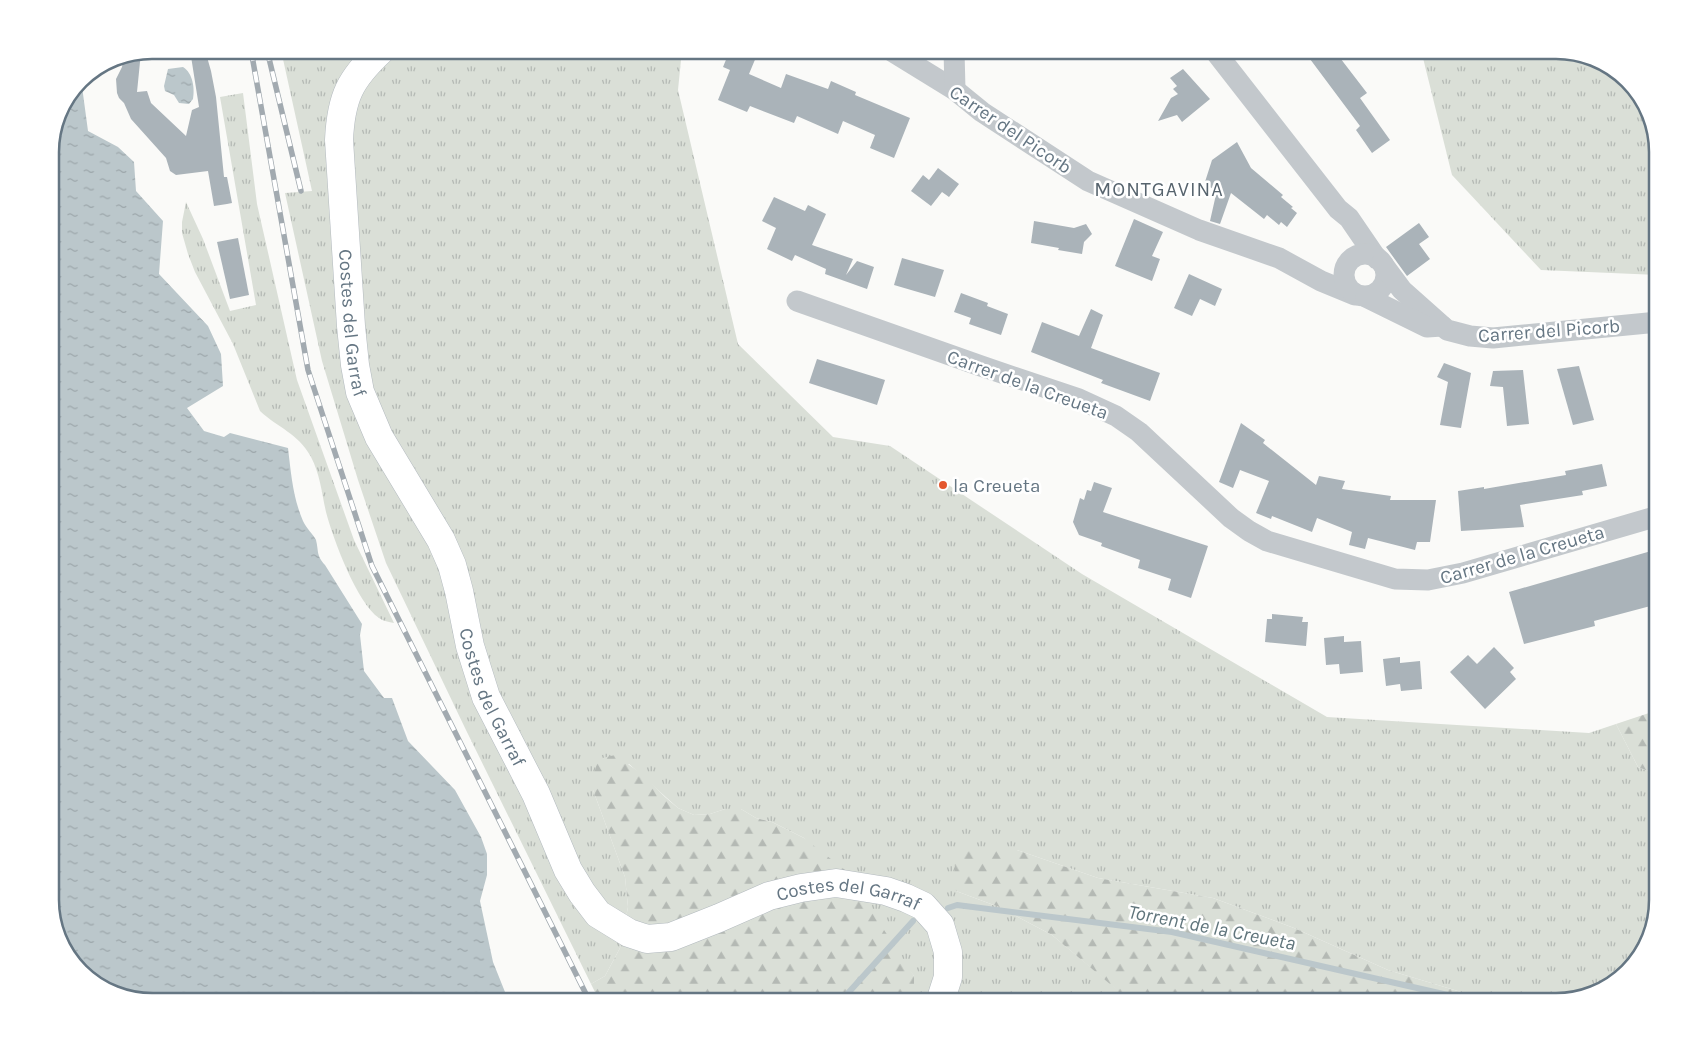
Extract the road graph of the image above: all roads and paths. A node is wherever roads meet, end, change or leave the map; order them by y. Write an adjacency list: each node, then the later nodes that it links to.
1 (371, 59): 14 (main road, Costes del Garraf)
2 (904, 59): 5 (street, Carrer del Picorb)
3 (954, 59): 5 (street)
4 (1221, 59): 6 (street)
5 (954, 90): 9 (street, Carrer del Picorb)
6 (1338, 209): 7 (street); 8 (street, Carrer del Picorb)
7 (1354, 258): 8 (street); 9 (street)
8 (1380, 261): 9 (street); 12 (street, Carrer del Picorb)
9 (1361, 296): 12 (street, Carrer del Picorb)
10 (797, 301): 13 (street, Carrer de la Creueta)
11 (1649, 323): 12 (street, Carrer del Picorb)
12 (1442, 326)
13 (1649, 519)
14 (943, 993)

